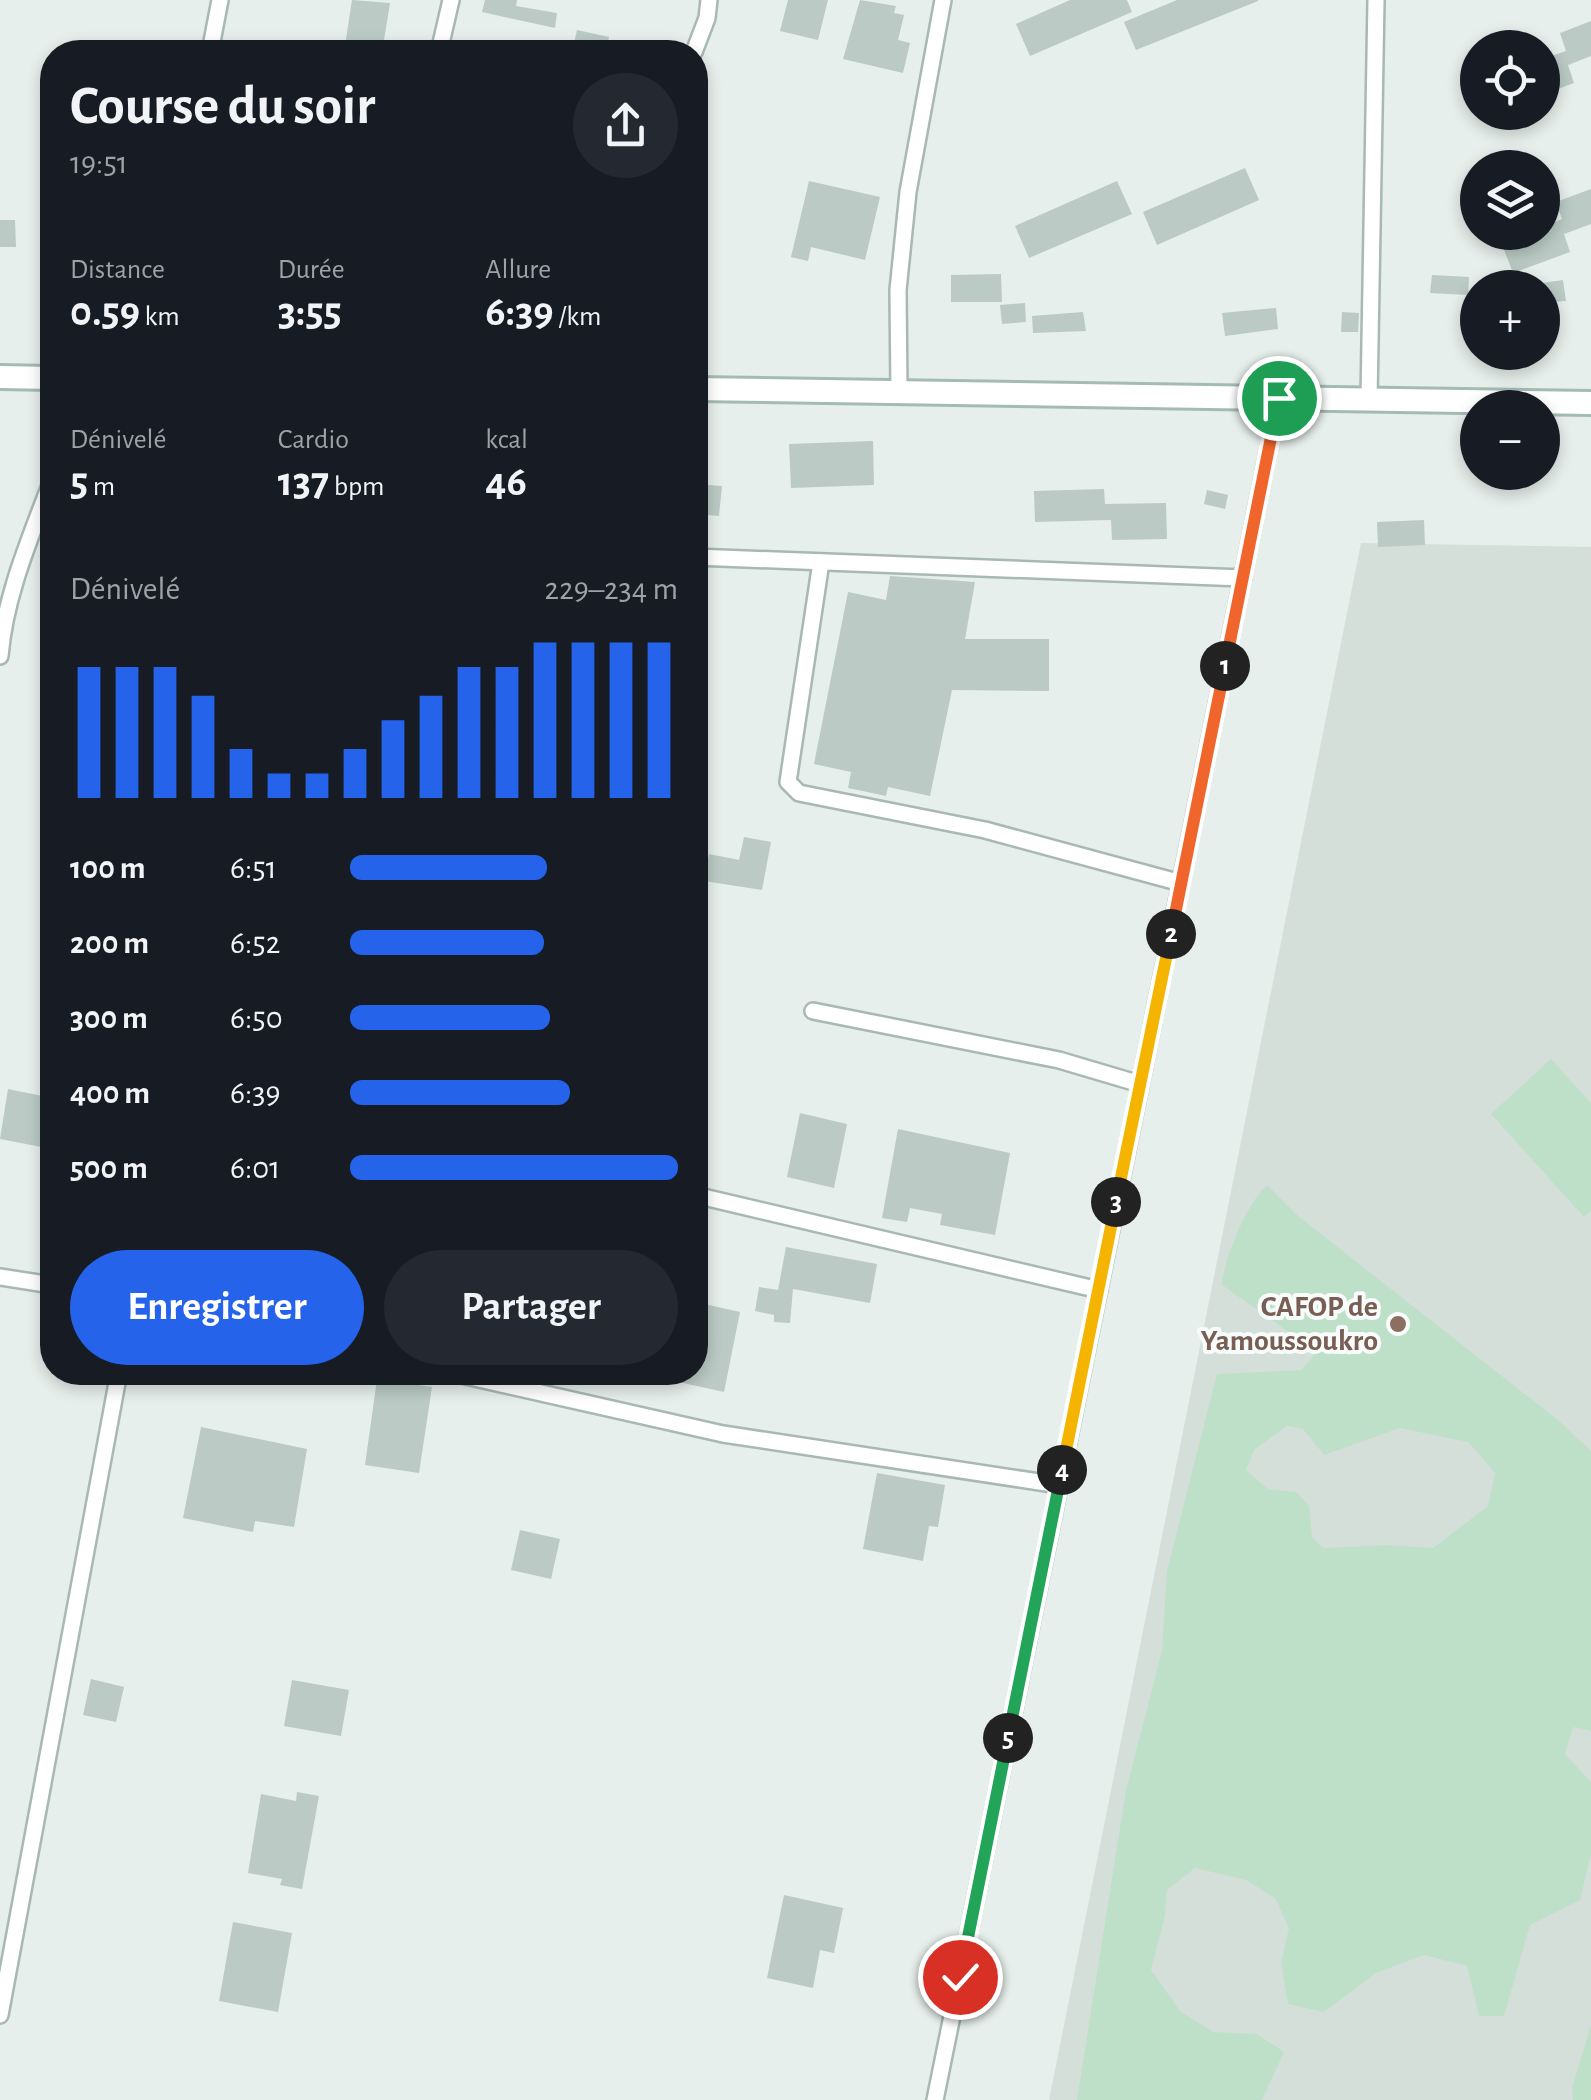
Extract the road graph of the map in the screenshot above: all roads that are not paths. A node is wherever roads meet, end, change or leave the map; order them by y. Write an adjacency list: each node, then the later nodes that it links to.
1 (220, 0): 6 (street)
2 (451, 0): 7 (street)
3 (709, 0): 8 (street)
4 (943, 0): 12 (street)
5 (1376, 0): 14 (street)
6 (212, 40)
7 (442, 40)
8 (699, 40)
9 (0, 377): 10 (street)
10 (40, 378)
11 (708, 389): 12 (street)
12 (899, 393): 13 (street)
13 (1279, 398): 14 (street); 19 (street)
14 (1370, 399): 15 (street)
15 (1591, 403)
16 (40, 512): 20 (street)
17 (708, 558): 18 (street)
18 (821, 562): 19 (street); 22 (street)
19 (1242, 578): 22 (street)
20 (1, 634): 21 (street)
21 (0, 656)
22 (1181, 883): 24 (street)
23 (813, 1011): 24 (street)
24 (1140, 1084): 28 (street)
25 (708, 1197): 28 (street)
26 (0, 1277): 27 (street)
27 (40, 1283)
28 (1099, 1290): 31 (street)
29 (117, 1385): 32 (street)
30 (506, 1385): 31 (street)
31 (1059, 1485): 33 (street)
32 (0, 2015)
33 (935, 2100)

